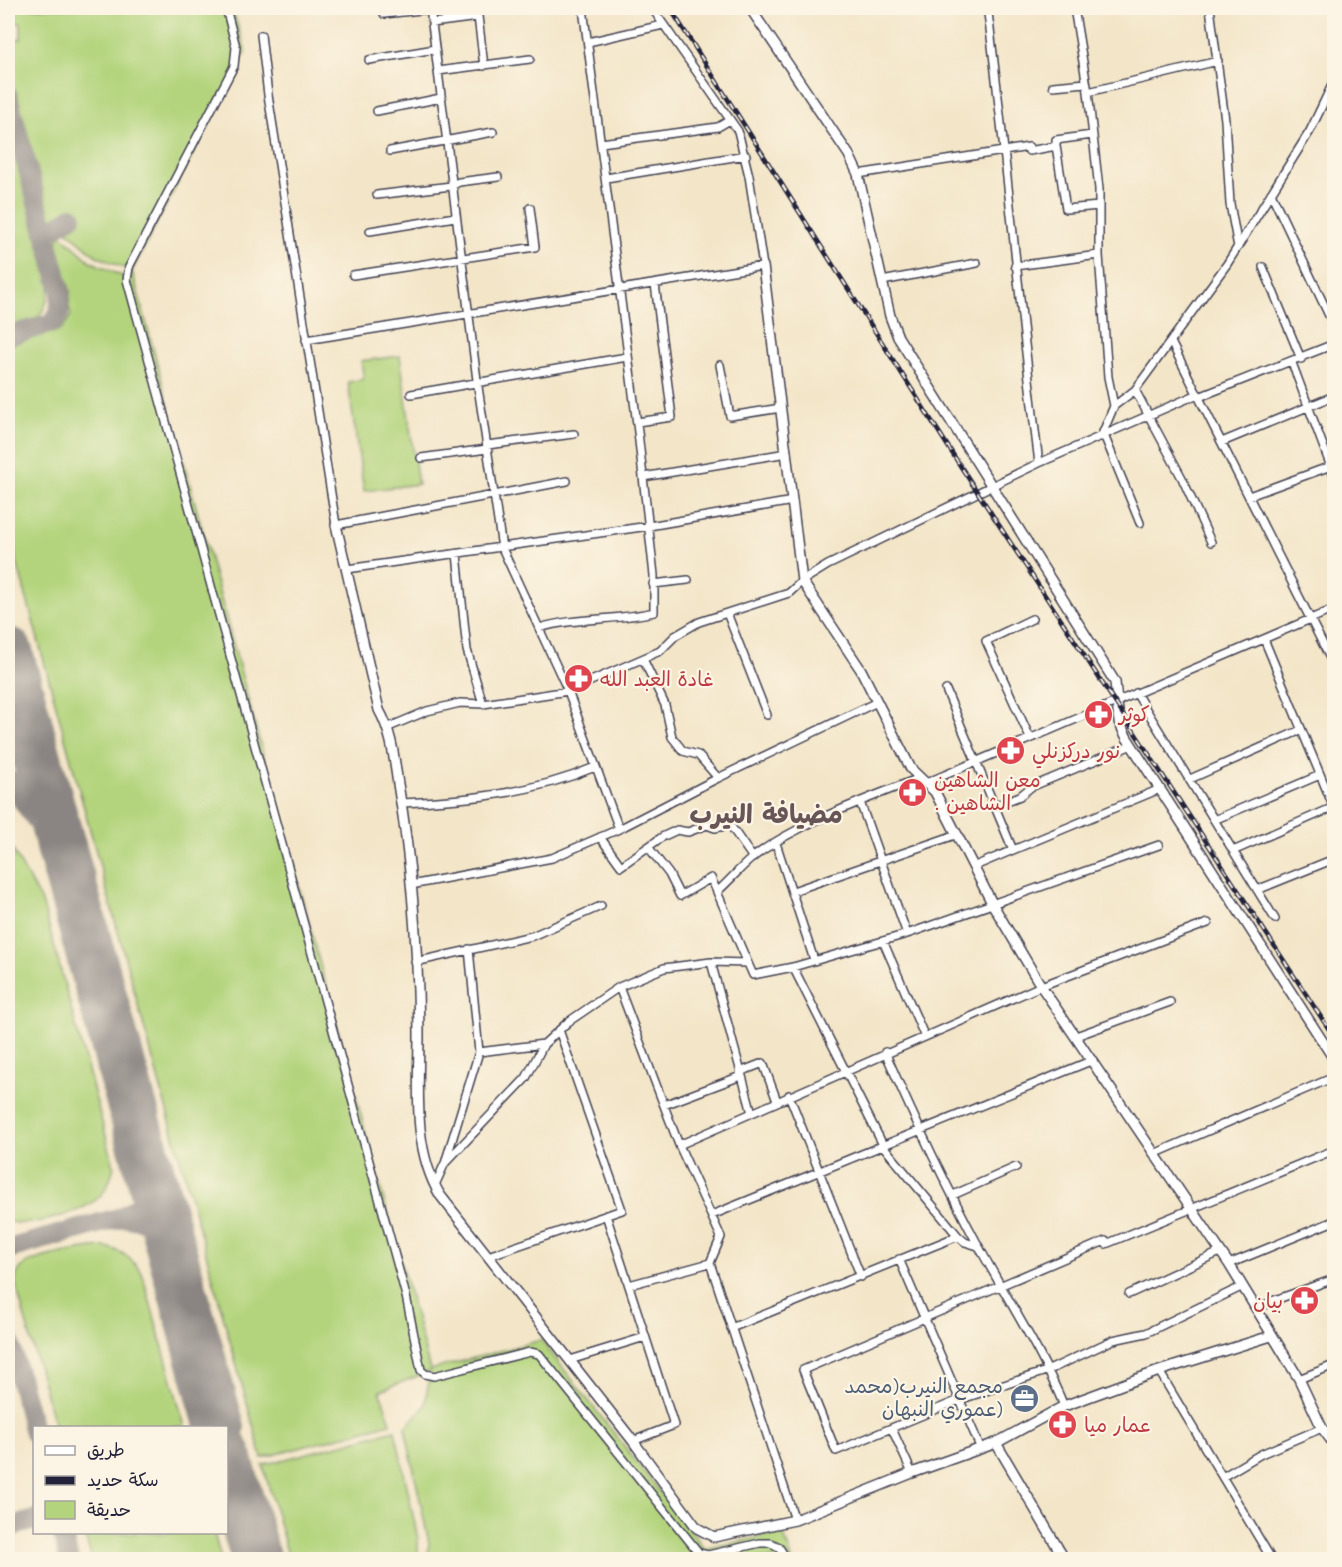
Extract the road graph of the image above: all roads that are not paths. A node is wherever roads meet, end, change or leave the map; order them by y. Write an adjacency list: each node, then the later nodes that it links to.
1 (226, 8): 227 (street)
2 (430, 8): 10 (street); 12 (street)
3 (477, 8): 11 (street)
4 (583, 8): 15 (street)
5 (652, 8): 13 (street)
6 (750, 8): 37 (street)
7 (1074, 8): 23 (street)
8 (1210, 8): 19 (street)
9 (988, 13): 35 (street)
10 (384, 14)
11 (478, 18): 12 (street); 20 (street)
12 (432, 23): 16 (street)
13 (663, 25): 15 (street); 28 (street)
14 (261, 35): 60 (street)
15 (588, 42): 32 (street)
16 (435, 49): 18 (street); 21 (street)
17 (530, 59): 20 (street)
18 (369, 60)
19 (1218, 61): 25 (street); 47 (street)
20 (484, 66): 21 (street)
21 (438, 71): 26 (street)
22 (1335, 81): 41 (street)
23 (1086, 83): 24 (street); 25 (street)
24 (1053, 86)
25 (1088, 92): 30 (street)
26 (441, 98): 27 (street); 31 (street)
27 (377, 111)
28 (730, 120): 32 (street); 36 (street)
29 (493, 132): 31 (street)
30 (1092, 135): 33 (street); 43 (street)
31 (446, 139): 34 (street); 40 (street)
32 (601, 143): 39 (street)
33 (1056, 146): 35 (street); 43 (street)
34 (390, 150)
35 (1005, 152): 37 (street); 52 (street)
36 (746, 155): 39 (street); 51 (street)
37 (858, 174): 55 (street)
38 (498, 177): 40 (street)
39 (606, 178): 57 (street)
40 (451, 186): 42 (street); 45 (street)
41 (1271, 193): 47 (street); 59 (street)
42 (377, 195)
43 (1099, 206): 48 (street)
44 (530, 208): 49 (street)
45 (455, 217): 46 (street); 49 (street)
46 (370, 231)
47 (1238, 247): 61 (street)
48 (1099, 255): 52 (street); 72 (street)
49 (463, 258): 54 (street); 58 (street)
50 (977, 263): 55 (street)
51 (763, 266): 56 (street); 74 (street)
52 (1015, 266): 83 (street)
53 (1263, 267): 64 (street)
54 (353, 275)
55 (882, 281): 88 (street)
56 (655, 284): 57 (street); 76 (street)
57 (618, 290): 58 (street); 63 (street)
58 (469, 312): 60 (street); 67 (street)
59 (1335, 326)
60 (306, 340): 93 (street)
61 (1171, 342): 68 (street); 70 (street)
62 (1335, 344): 64 (street)
63 (627, 357): 67 (street); 76 (street)
64 (1302, 359): 65 (street)
65 (1292, 363): 70 (street); 73 (street)
66 (720, 365): 74 (street)
67 (477, 381): 69 (street); 80 (street)
68 (1136, 390): 72 (street); 75 (street)
69 (411, 394)
70 (1198, 395): 75 (street); 79 (street)
71 (1335, 396): 73 (street)
72 (1114, 406): 78 (street)
73 (1310, 407): 79 (street); 84 (street)
74 (781, 408): 81 (street)
75 (1149, 415): 78 (street); 95 (street)
76 (637, 422): 86 (street)
77 (574, 434): 80 (street)
78 (1102, 436): 83 (street); 92 (street)
79 (1222, 442): 90 (street)
80 (487, 447): 82 (street); 89 (street)
81 (787, 453): 86 (street); 91 (street)
82 (421, 458)
83 (1039, 463): 88 (street)
84 (1331, 466): 85 (street); 90 (street)
85 (1335, 475)
86 (643, 477): 94 (street)
87 (567, 481): 89 (street)
88 (991, 487): 100 (street); 113 (street)
89 (495, 494): 93 (street); 96 (street)
90 (1249, 496): 105 (street)
91 (793, 501): 94 (street); 100 (street)
92 (1140, 523)
93 (336, 525): 98 (street)
94 (649, 526): 96 (street); 101 (street)
95 (1211, 542)
96 (502, 548): 97 (street); 106 (street)
97 (457, 554): 98 (street); 115 (street)
98 (347, 569): 117 (street)
99 (688, 580): 101 (street)
100 (802, 581): 103 (street); 114 (street)
101 (652, 584): 106 (street)
102 (1335, 609): 105 (street)
103 (727, 613): 108 (street); 116 (street)
104 (1032, 619): 119 (street)
105 (1311, 619): 107 (street); 109 (street)
106 (539, 628): 111 (street)
107 (1264, 639): 112 (street); 118 (street)
108 (643, 659): 111 (street); 124 (street)
109 (1335, 666)
110 (946, 690): 121 (street)
111 (568, 691): 115 (street); 122 (street)
112 (1136, 693): 113 (street); 125 (street)
113 (1116, 701): 119 (street); 120 (street)
114 (877, 702): 124 (street); 126 (street)
115 (483, 704): 117 (street)
116 (767, 715)
117 (389, 727): 129 (street)
118 (1301, 730): 123 (street); 125 (street)
119 (1030, 738): 121 (street)
120 (1132, 746): 127 (street); 130 (street)
121 (976, 761): 126 (street); 130 (street)
122 (596, 768): 129 (street); 133 (street)
123 (1320, 775): 131 (street); 132 (street)
124 (718, 777): 133 (street)
125 (1190, 779): 132 (street)
126 (923, 780): 128 (street); 134 (street)
127 (1161, 789): 139 (street); 170 (street)
128 (860, 802): 136 (street); 143 (street)
129 (402, 803): 145 (street)
130 (994, 806): 139 (street)
131 (1334, 807): 140 (street)
132 (1214, 820): 140 (street)
133 (619, 829): 135 (street)
134 (958, 834): 143 (street); 144 (street)
135 (600, 837): 138 (street); 145 (street)
136 (776, 843): 141 (street); 148 (street)
137 (1159, 845): 149 (street)
138 (649, 848): 141 (street); 146 (street)
139 (1013, 850): 144 (street)
140 (1233, 851): 147 (street)
141 (753, 858): 146 (street)
142 (1335, 858): 147 (street)
143 (882, 862): 148 (street); 153 (street)
144 (975, 866): 149 (street)
145 (411, 885): 157 (street)
146 (718, 890): 159 (street)
147 (1257, 890): 151 (street)
148 (793, 891): 156 (street)
149 (993, 905): 153 (street); 161 (street)
150 (601, 906): 155 (street)
151 (1275, 919)
152 (1208, 923): 161 (street)
153 (907, 934): 154 (street)
154 (883, 941): 156 (street); 165 (street)
155 (469, 949): 157 (street); 169 (street)
156 (814, 960): 160 (street)
157 (415, 962): 187 (street)
158 (711, 962): 159 (street); 162 (street); 173 (street)
159 (747, 963): 160 (street)
160 (793, 967): 172 (street)
161 (1041, 986): 165 (street); 166 (street)
162 (619, 987): 164 (street); 177 (street)
163 (1170, 1002): 166 (street)
164 (559, 1030): 167 (street); 190 (street)
165 (924, 1035): 168 (street)
166 (1076, 1036): 171 (street)
167 (544, 1044): 169 (street); 184 (street)
168 (885, 1052): 172 (street); 179 (street)
169 (480, 1053): 184 (street)
170 (1335, 1059)
171 (1093, 1060): 179 (street); 183 (street)
172 (846, 1070): 175 (street); 181 (street)
173 (741, 1074): 176 (street); 177 (street); 178 (street)
174 (1335, 1077): 183 (street)
175 (789, 1095): 176 (street); 186 (street)
176 (777, 1101): 178 (street)
177 (664, 1105): 180 (street)
178 (753, 1113): 180 (street)
179 (920, 1132): 181 (street); 188 (street)
180 (679, 1144): 191 (street)
181 (884, 1147): 186 (street); 193 (street)
182 (1335, 1150): 189 (street)
183 (1154, 1154): 189 (street)
184 (445, 1163): 187 (street)
185 (1016, 1167): 188 (street)
186 (818, 1170): 191 (street); 200 (street)
187 (435, 1185): 196 (street)
188 (952, 1195): 194 (street)
189 (1193, 1209): 195 (street); 203 (street)
190 (606, 1215): 196 (street); 202 (street)
191 (712, 1215): 198 (street)
192 (1335, 1221): 199 (street)
193 (958, 1236): 194 (street); 197 (street)
194 (978, 1246): 203 (street)
195 (1220, 1252): 199 (street); 205 (street)
196 (488, 1256): 211 (street)
197 (899, 1259): 200 (street); 207 (street)
198 (710, 1263): 202 (street); 208 (street)
199 (1229, 1264): 204 (street)
200 (861, 1277): 208 (street)
201 (1335, 1279): 206 (street)
202 (629, 1285): 210 (street)
203 (1001, 1285): 207 (street); 213 (street)
204 (1241, 1287): 206 (street); 213 (street)
205 (1129, 1294)
206 (1257, 1309): 209 (street)
207 (924, 1318): 216 (street); 219 (street)
208 (731, 1328): 226 (street)
209 (1271, 1336): 214 (street); 215 (street)
210 (645, 1337): 211 (street); 220 (street)
211 (570, 1360): 220 (street)
212 (1335, 1365): 215 (street)
213 (1049, 1370): 216 (street); 217 (street)
214 (1159, 1371): 217 (street); 225 (street)
215 (1299, 1379): 218 (street)
216 (958, 1400): 219 (street); 223 (street)
217 (1064, 1406): 221 (street)
218 (1323, 1428): 222 (street); 225 (street)
219 (892, 1430): 224 (street)
220 (633, 1441): 226 (street)
221 (996, 1443): 223 (street); 228 (street)
222 (1335, 1444)
223 (981, 1449): 224 (street)
224 (912, 1473): 226 (street)
225 (1224, 1476): 229 (street)
226 (795, 1520)
227 (787, 1560)
228 (1065, 1560)
229 (1272, 1560)

